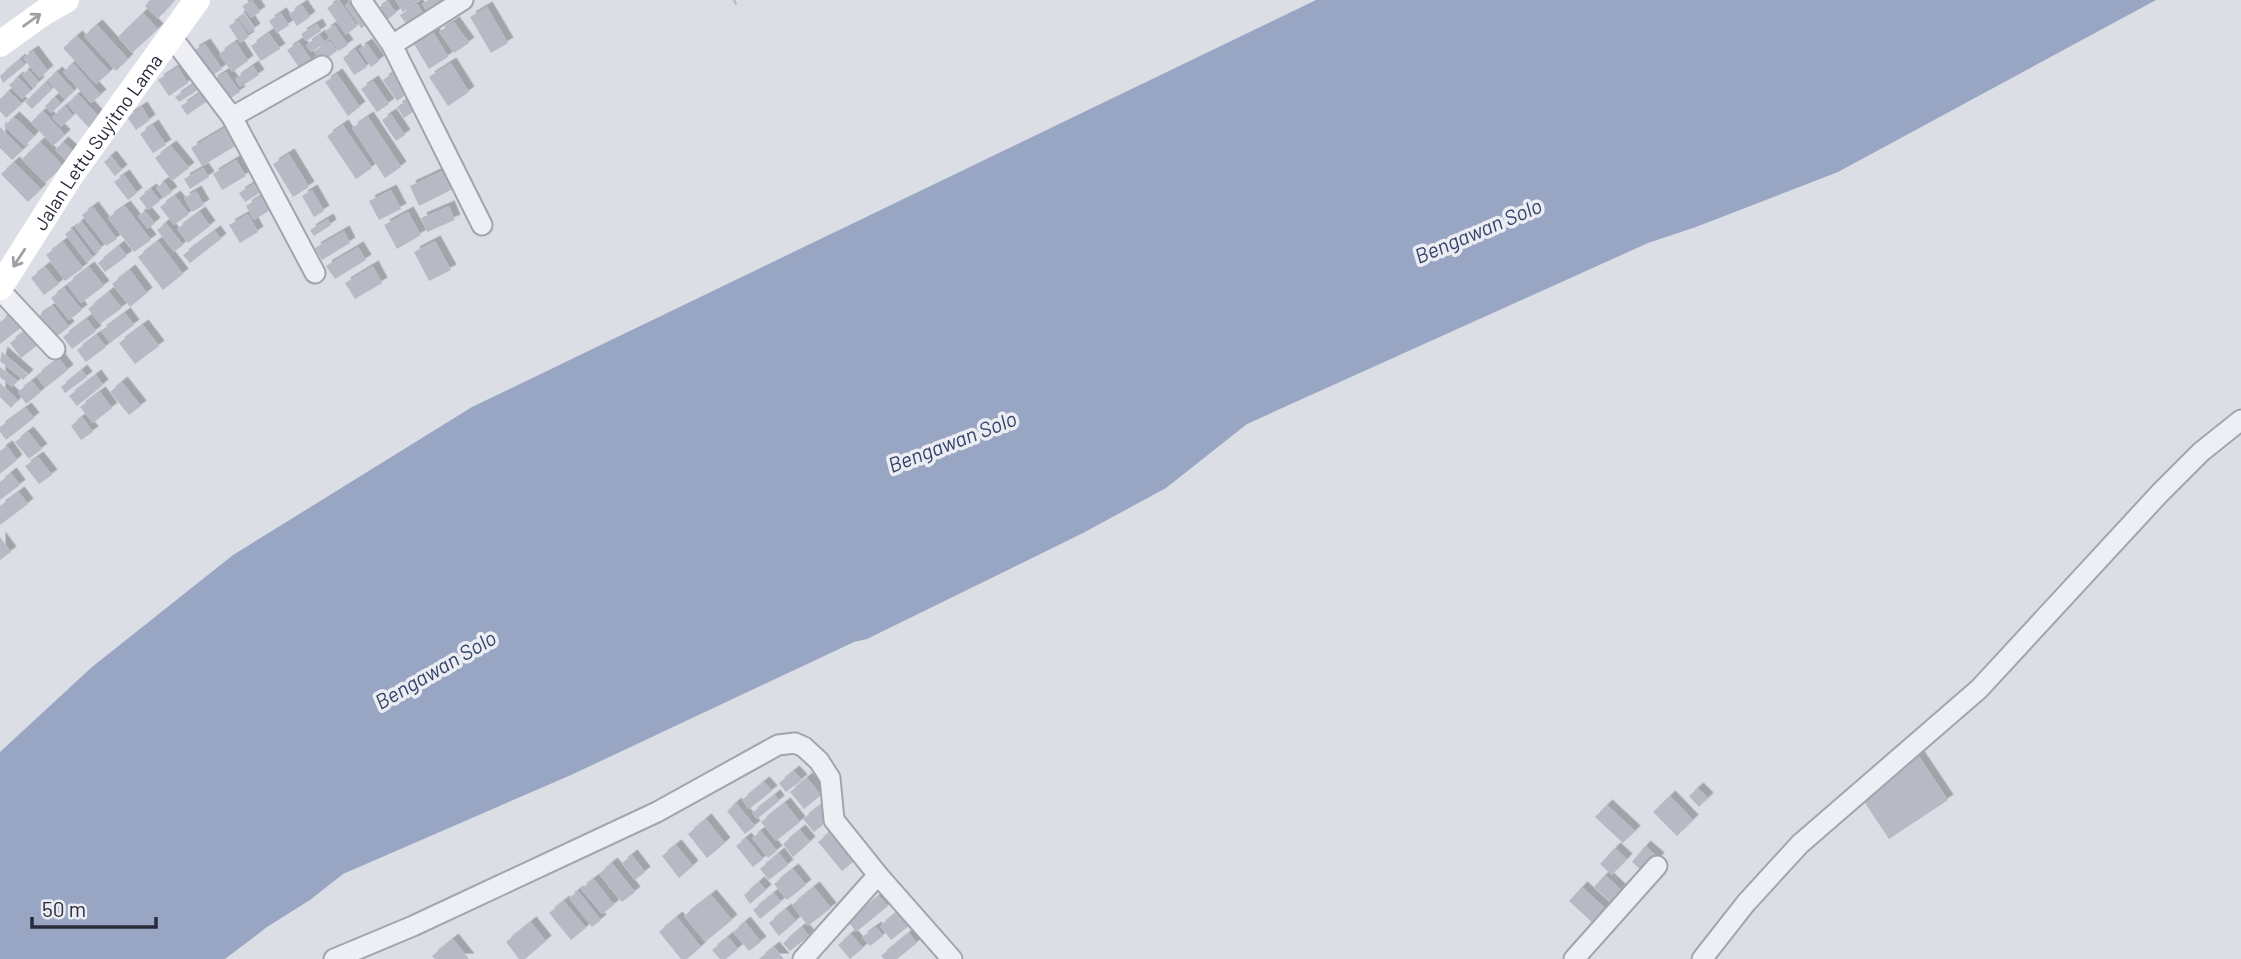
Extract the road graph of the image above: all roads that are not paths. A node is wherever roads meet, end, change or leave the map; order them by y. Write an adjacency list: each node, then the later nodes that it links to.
1 (66, 0): 6 (main road, one-way to 1)
2 (197, 0): 5 (main road, Jalan Lettu Suyitno Lama)
3 (361, 0): 7 (street)
4 (463, 0): 7 (street)
5 (171, 36): 9 (street); 12 (main road, Jalan Lettu Suyitno Lama, one-way to 12)
6 (0, 44)
7 (392, 45): 10 (street)
8 (321, 66): 9 (street)
9 (232, 117): 11 (street)
10 (482, 225)
11 (315, 273)
12 (0, 288): 13 (street)
13 (55, 349)
14 (2241, 420): 22 (street)
15 (1657, 866): 21 (street)
16 (878, 875): 17 (street); 19 (street); 20 (street)
17 (365, 954): 18 (street)
18 (334, 959)
19 (803, 959)
20 (953, 959)
21 (1574, 959)
22 (1702, 959)

